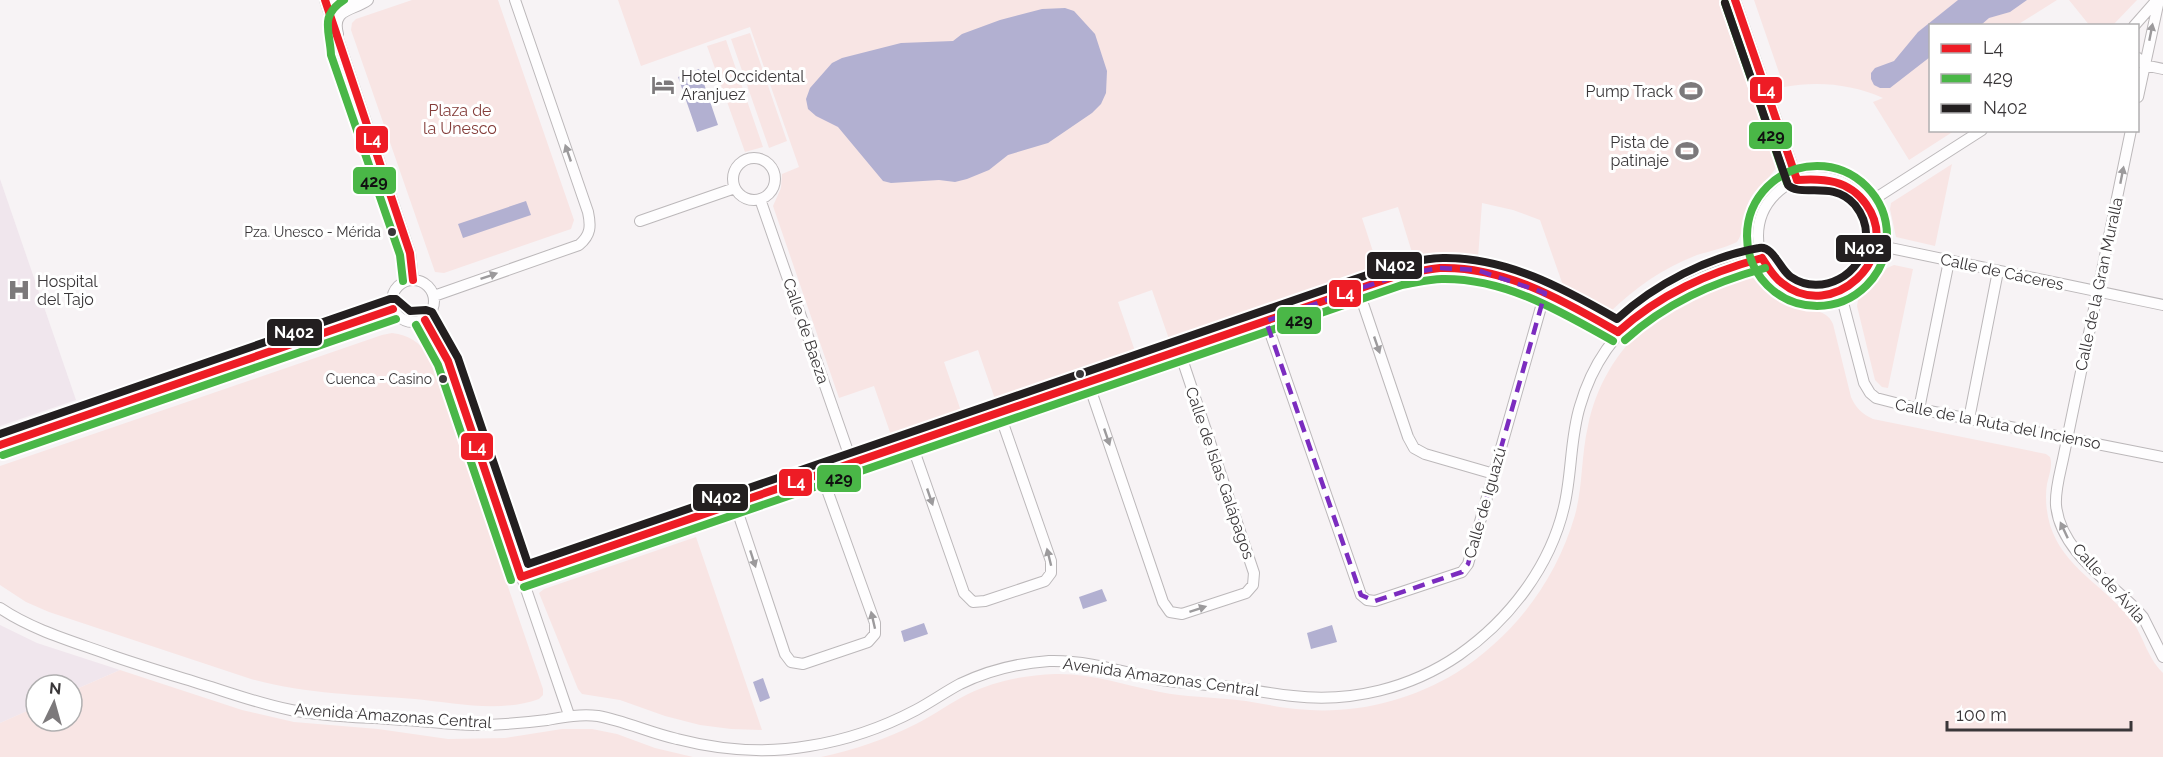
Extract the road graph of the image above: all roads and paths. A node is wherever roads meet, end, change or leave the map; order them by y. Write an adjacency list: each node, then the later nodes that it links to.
1 (325, 0): 9 (street)
2 (336, 0): 3 (street)
3 (354, 0)
4 (368, 0): 9 (street)
5 (515, 0): 29 (street, one-way to 5)
6 (1735, 0): 15 (street)
7 (2157, 0): 8 (street); 10 (street, one-way to 7)
8 (2136, 24)
9 (341, 52): 24 (street)
10 (2141, 62): 11 (street); 12 (street)
11 (2163, 69)
12 (2139, 85)
13 (1979, 132): 18 (street)
14 (2131, 132): 27 (street, Calle de la Gran Muralla, one-way to 14)
15 (1797, 180): 18 (street); 21 (street)
16 (735, 188): 17 (street); 17 (street); 19 (street)
17 (760, 199): 44 (street, Calle de Baeza)
18 (1868, 203): 20 (street)
19 (640, 221)
20 (1876, 245): 22 (street, Calle de Cáceres); 26 (street)
21 (1762, 258): 26 (street); 34 (street, Avenida Amazonas Central)
22 (1949, 261): 23 (street, Calle de Cáceres); 37 (street)
23 (1998, 271): 27 (street, Calle de Cáceres); 39 (street)
24 (413, 280): 29 (street); 31 (street)
25 (1358, 289): 28 (street); 33 (street); 46 (street, one-way to 46)
26 (1840, 291): 37 (street, Calle de la Ruta del Incienso)
27 (2098, 292): 30 (street, Calle de Cáceres); 40 (street, Calle de la Gran Muralla)
28 (1545, 293): 34 (street); 46 (street, Calle de Iguazú)
29 (434, 296): 32 (street)
30 (2163, 305)
31 (393, 309): 32 (street); 42 (street)
32 (425, 320): 48 (street)
33 (1266, 321): 35 (street); 46 (street, Calle de Iguazú)
34 (1618, 332): 51 (street, Avenida Amazonas Central)
35 (1179, 350): 36 (street); 36 (street, Calle de Islas Galápagos, one-way to 35)
36 (1088, 381): 38 (street)
37 (1919, 409): 39 (street, Calle de la Ruta del Incienso)
38 (999, 412): 41 (street); 41 (street, one-way to 38)
39 (1969, 419): 40 (street, Calle de la Ruta del Incienso)
40 (2067, 438): 43 (street, Calle de la Ruta del Incienso); 50 (street, Calle de Ávila, one-way to 40)
41 (911, 442): 44 (street)
42 (0, 446)
43 (2163, 457)
44 (852, 463): 45 (street)
45 (821, 473): 47 (street); 47 (street, one-way to 45)
46 (1494, 474)
47 (735, 504): 48 (street)
48 (521, 577): 51 (street)
49 (0, 608): 51 (street, Avenida Amazonas Central)
50 (2163, 657)
51 (569, 715)

